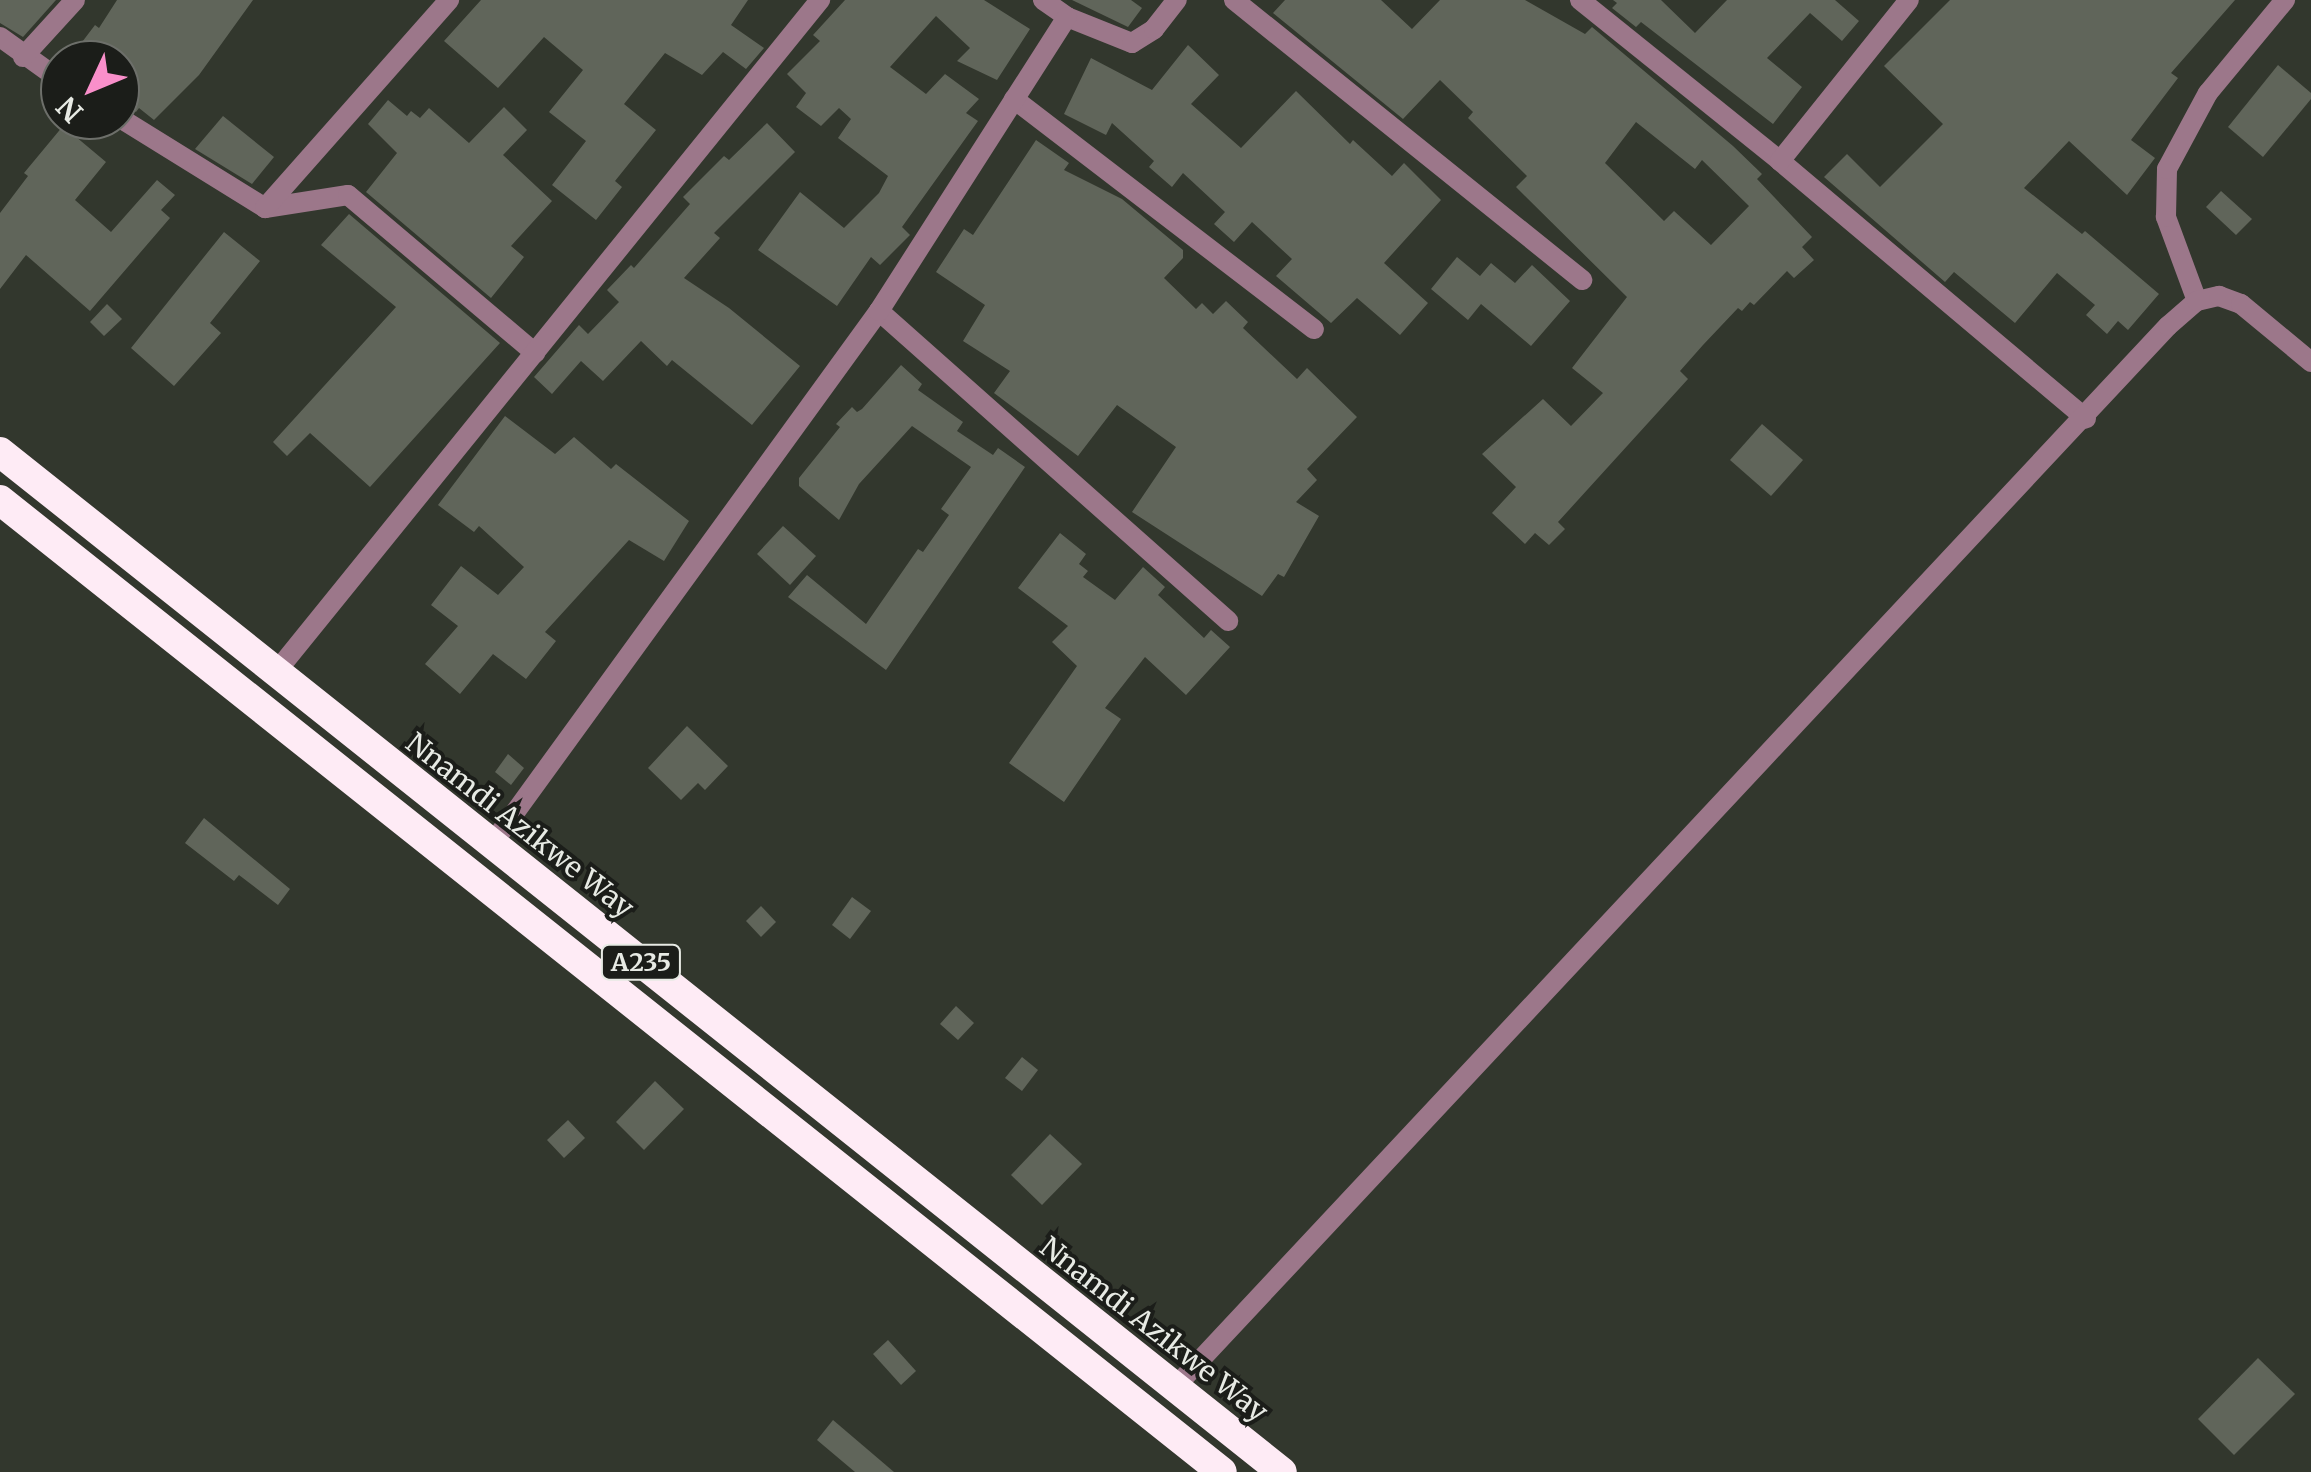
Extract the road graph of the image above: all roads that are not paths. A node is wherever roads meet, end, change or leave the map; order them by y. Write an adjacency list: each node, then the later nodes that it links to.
1 (75, 0): 12 (street)
2 (449, 0): 17 (street)
3 (820, 0): 22 (street)
4 (1043, 0): 10 (street)
5 (1177, 0): 10 (street)
6 (1234, 0): 18 (street)
7 (1580, 0): 16 (street)
8 (1909, 0): 16 (street)
9 (2285, 0): 19 (street)
10 (1066, 18): 14 (street)
11 (0, 37): 12 (street)
12 (24, 58): 13 (street)
13 (40, 68)
14 (1014, 99): 20 (street); 21 (street)
15 (140, 130): 17 (street)
16 (1780, 161): 24 (street)
17 (265, 208): 22 (street)
18 (1582, 280)
19 (2197, 302): 23 (street); 24 (street)
20 (879, 311): 27 (street); 29 (street)
21 (1314, 329)
22 (535, 353): 28 (street)
23 (2311, 362)
24 (2086, 419): 30 (street)
25 (0, 452): 28 (highway, Nnamdi Azikwe Way / A235)
26 (0, 500): 31 (highway, A235)
27 (1228, 621)
28 (276, 672): 29 (highway, Nnamdi Azikwe Way / A235)
29 (492, 844): 30 (highway, Nnamdi Azikwe Way / A235)
30 (1174, 1387): 32 (highway, Nnamdi Azikwe Way / A235)
31 (1222, 1472)
32 (1282, 1472)

